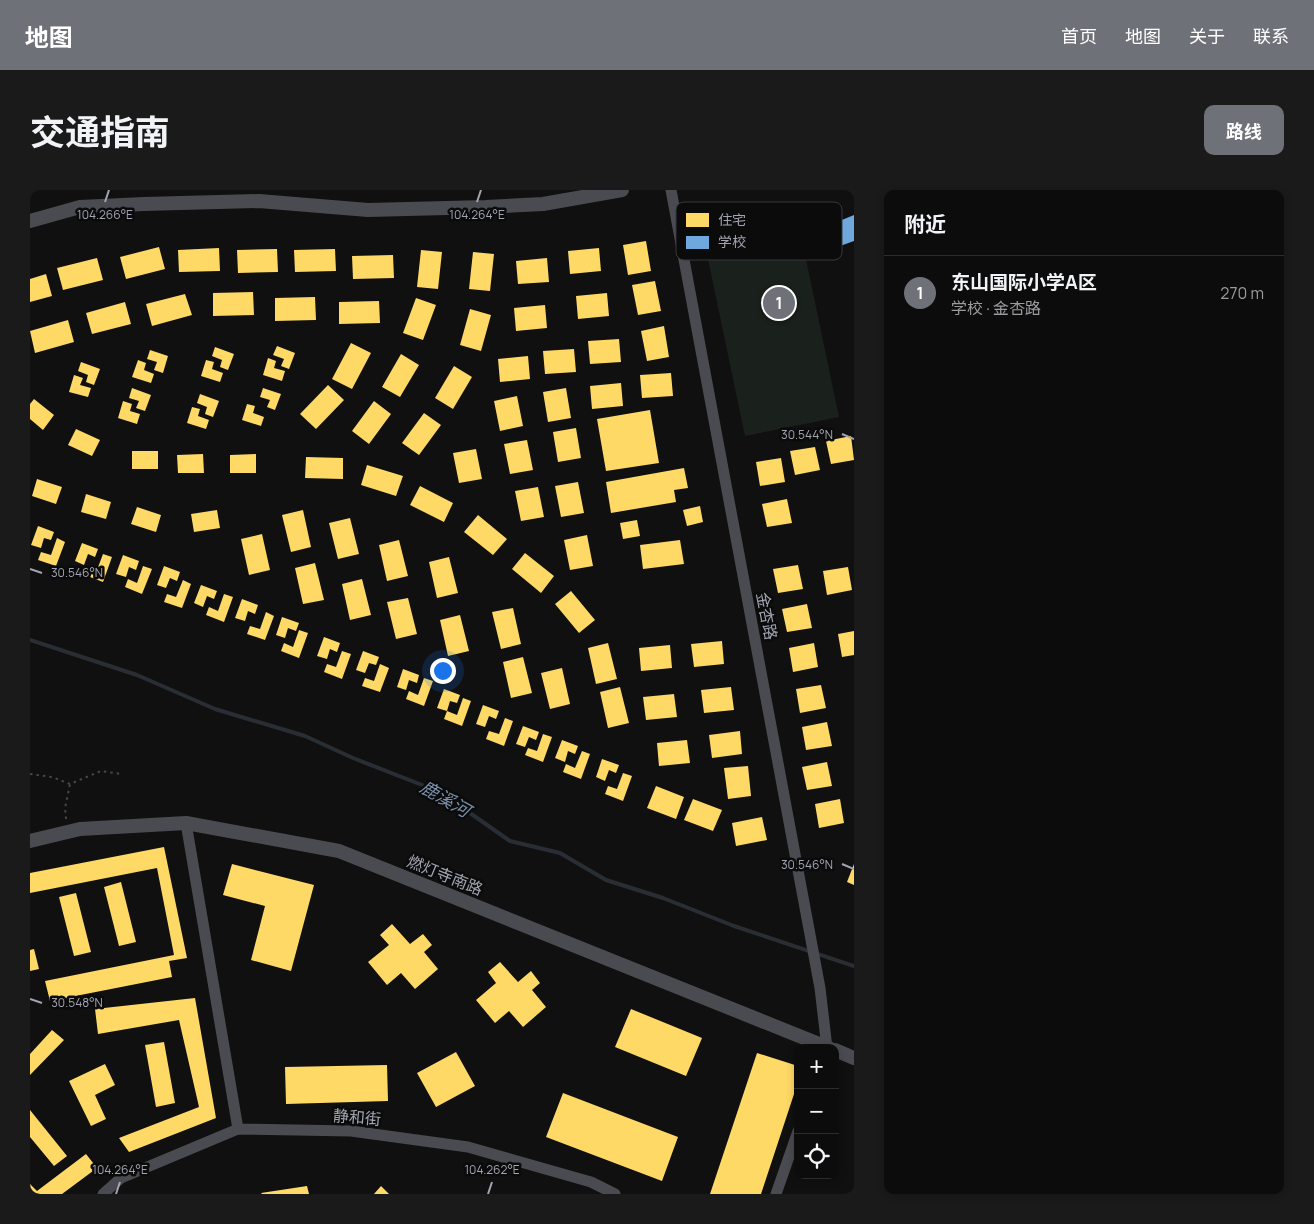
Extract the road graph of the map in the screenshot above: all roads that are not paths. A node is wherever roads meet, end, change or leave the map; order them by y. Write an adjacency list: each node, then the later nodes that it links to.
1 (622, 190): 4 (street)
2 (671, 190): 3 (street, 金杏路)
3 (676, 217)
4 (30, 221)
5 (684, 260): 9 (street, 金杏路)
6 (186, 823): 7 (street, 燃灯寺南路); 8 (street, 燃灯寺南路); 12 (street)
7 (30, 840)
8 (819, 1044)
9 (828, 1044)
10 (839, 1052): 11 (street, 燃灯寺南路)
11 (854, 1058)
12 (238, 1129): 14 (street, 静和街); 15 (street, 静和街)
13 (797, 1134): 16 (street)
14 (103, 1194)
15 (615, 1194)
16 (776, 1194)

